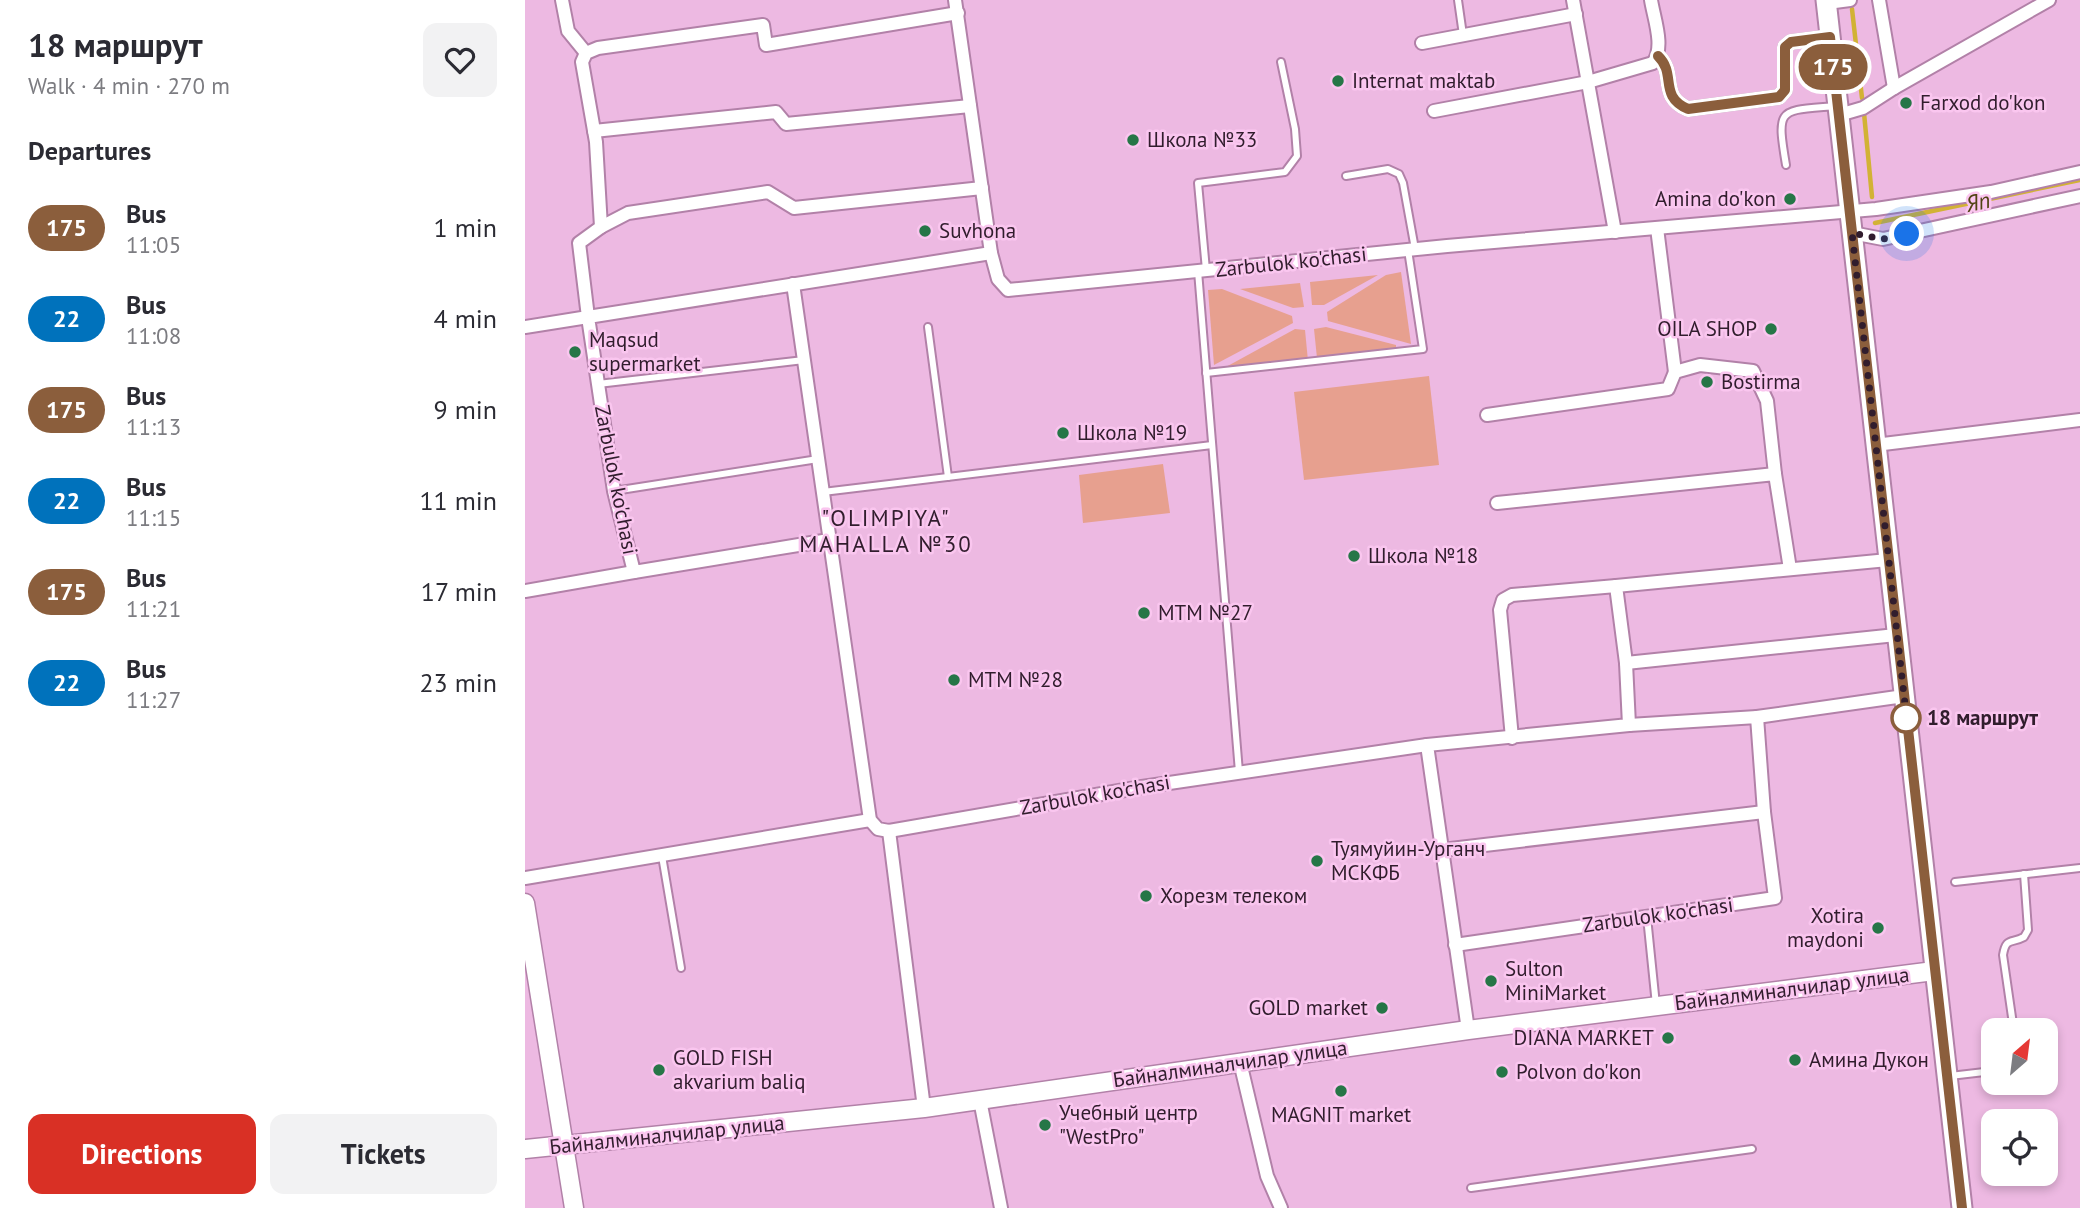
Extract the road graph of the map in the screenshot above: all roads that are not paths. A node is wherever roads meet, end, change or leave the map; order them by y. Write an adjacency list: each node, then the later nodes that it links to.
1 (562, 0): 14 (street)
2 (1458, 0): 11 (lane)
3 (1573, 0): 10 (street)
4 (1651, 0): 15 (street)
5 (1850, 0): 8 (street)
6 (1878, 0): 18 (street)
7 (2049, 0): 18 (street)
8 (1826, 2): 12 (main road)
9 (956, 7): 14 (street, Zarbulok ko'chasi); 19 (street, Zarbulok ko'chasi)
10 (1576, 14): 11 (street); 17 (street)
11 (1463, 35): 13 (street)
12 (1830, 37): 15 (street); 21 (main road)
13 (1422, 43)
14 (586, 53): 22 (street)
15 (1658, 56): 17 (street)
16 (1281, 62): 35 (lane)
17 (1588, 82): 20 (street); 31 (street)
18 (1894, 88): 21 (street)
19 (970, 106): 22 (street); 26 (street, Zarbulok ko'chasi)
20 (1434, 111)
21 (1838, 111): 23 (lane); 28 (main road)
22 (594, 131): 29 (street)
23 (1786, 165)
24 (2080, 172): 28 (street, Zarbulok ko'chasi)
25 (1346, 176): 33 (lane)
26 (982, 188): 29 (street, Zarbulok ko'chasi); 34 (street, Zarbulok ko'chasi)
27 (2080, 196): 32 (street)
28 (1849, 212): 30 (street, Zarbulok ko'chasi); 32 (main road)
29 (601, 228): 37 (street, Zarbulok ko'chasi)
30 (1657, 228): 31 (street, Zarbulok ko'chasi); 41 (street)
31 (1615, 232): 33 (street, Zarbulok ko'chasi)
32 (1852, 233): 46 (main road)
33 (1411, 250): 35 (street, Zarbulok ko'chasi); 42 (lane)
34 (991, 253): 35 (street, Zarbulok ko'chasi); 36 (street)
35 (1202, 271): 42 (lane)
36 (793, 284): 37 (street); 40 (street)
37 (588, 317): 38 (street); 43 (street, Zarbulok ko'chasi)
38 (525, 327)
39 (928, 327): 50 (lane)
40 (804, 360): 43 (lane); 48 (street)
41 (1675, 372): 44 (street); 49 (street)
42 (1206, 373): 47 (lane)
43 (598, 384): 51 (street, Zarbulok ko'chasi)
44 (1487, 415)
45 (2080, 420): 46 (street)
46 (1875, 444): 55 (main road)
47 (1212, 445): 50 (lane); 67 (lane)
48 (818, 459): 51 (lane); 52 (street)
49 (1775, 474): 53 (street); 56 (street)
50 (948, 477): 52 (lane)
51 (614, 491): 57 (street, Zarbulok ko'chasi)
52 (823, 492): 54 (street)
53 (1497, 503)
54 (829, 540): 57 (street, Zarbulok ko'chasi); 69 (street)
55 (1888, 560): 56 (street); 60 (main road)
56 (1790, 569): 58 (street)
57 (634, 572): 59 (street)
58 (1616, 586): 61 (street); 65 (street)
59 (525, 591)
60 (1896, 635): 61 (street); 62 (main road)
61 (1626, 663): 64 (street)
62 (1903, 696): 63 (street); 81 (main road)
63 (1757, 717): 64 (street, Zarbulok ko'chasi); 68 (street, Zarbulok ko'chasi)
64 (1629, 725): 65 (street, Zarbulok ko'chasi)
65 (1512, 738): 66 (street, Zarbulok ko'chasi)
66 (1427, 746): 67 (street, Zarbulok ko'chasi); 71 (street)
67 (1239, 772): 70 (street, Zarbulok ko'chasi)
68 (1764, 812): 71 (street); 78 (street, Zarbulok ko'chasi)
69 (870, 820): 70 (street); 72 (street)
70 (889, 831): 89 (street)
71 (1442, 850): 79 (street)
72 (662, 856): 75 (street); 80 (lane)
73 (2080, 868): 74 (lane)
74 (2024, 874): 76 (lane); 83 (lane)
75 (525, 878)
76 (1955, 882)
77 (525, 903): 90 (street)
78 (1647, 917): 79 (street, Zarbulok ko'chasi); 82 (lane)
79 (1455, 945): 84 (street)
80 (681, 968)
81 (1934, 971): 82 (street, Байналминалчилар улица); 87 (main road)
82 (1656, 1006): 84 (street, Байналминалчилар улица)
83 (2012, 1018)
84 (1468, 1030): 85 (street, Байналминалчилар улица)
85 (1240, 1062): 88 (street, Байналминалчилар улица); 96 (street)
86 (1981, 1072): 87 (lane)
87 (1946, 1076): 97 (main road)
88 (980, 1100): 89 (street, Байналминалчилар улица); 95 (street)
89 (924, 1108): 90 (street, Байналминалчилар улица)
90 (565, 1146): 91 (street, Байналминалчилар улица); 94 (street)
91 (525, 1149)
92 (1752, 1149): 93 (lane)
93 (1471, 1188)
94 (574, 1208)
95 (1002, 1208)
96 (1281, 1208)
97 (1962, 1208)

